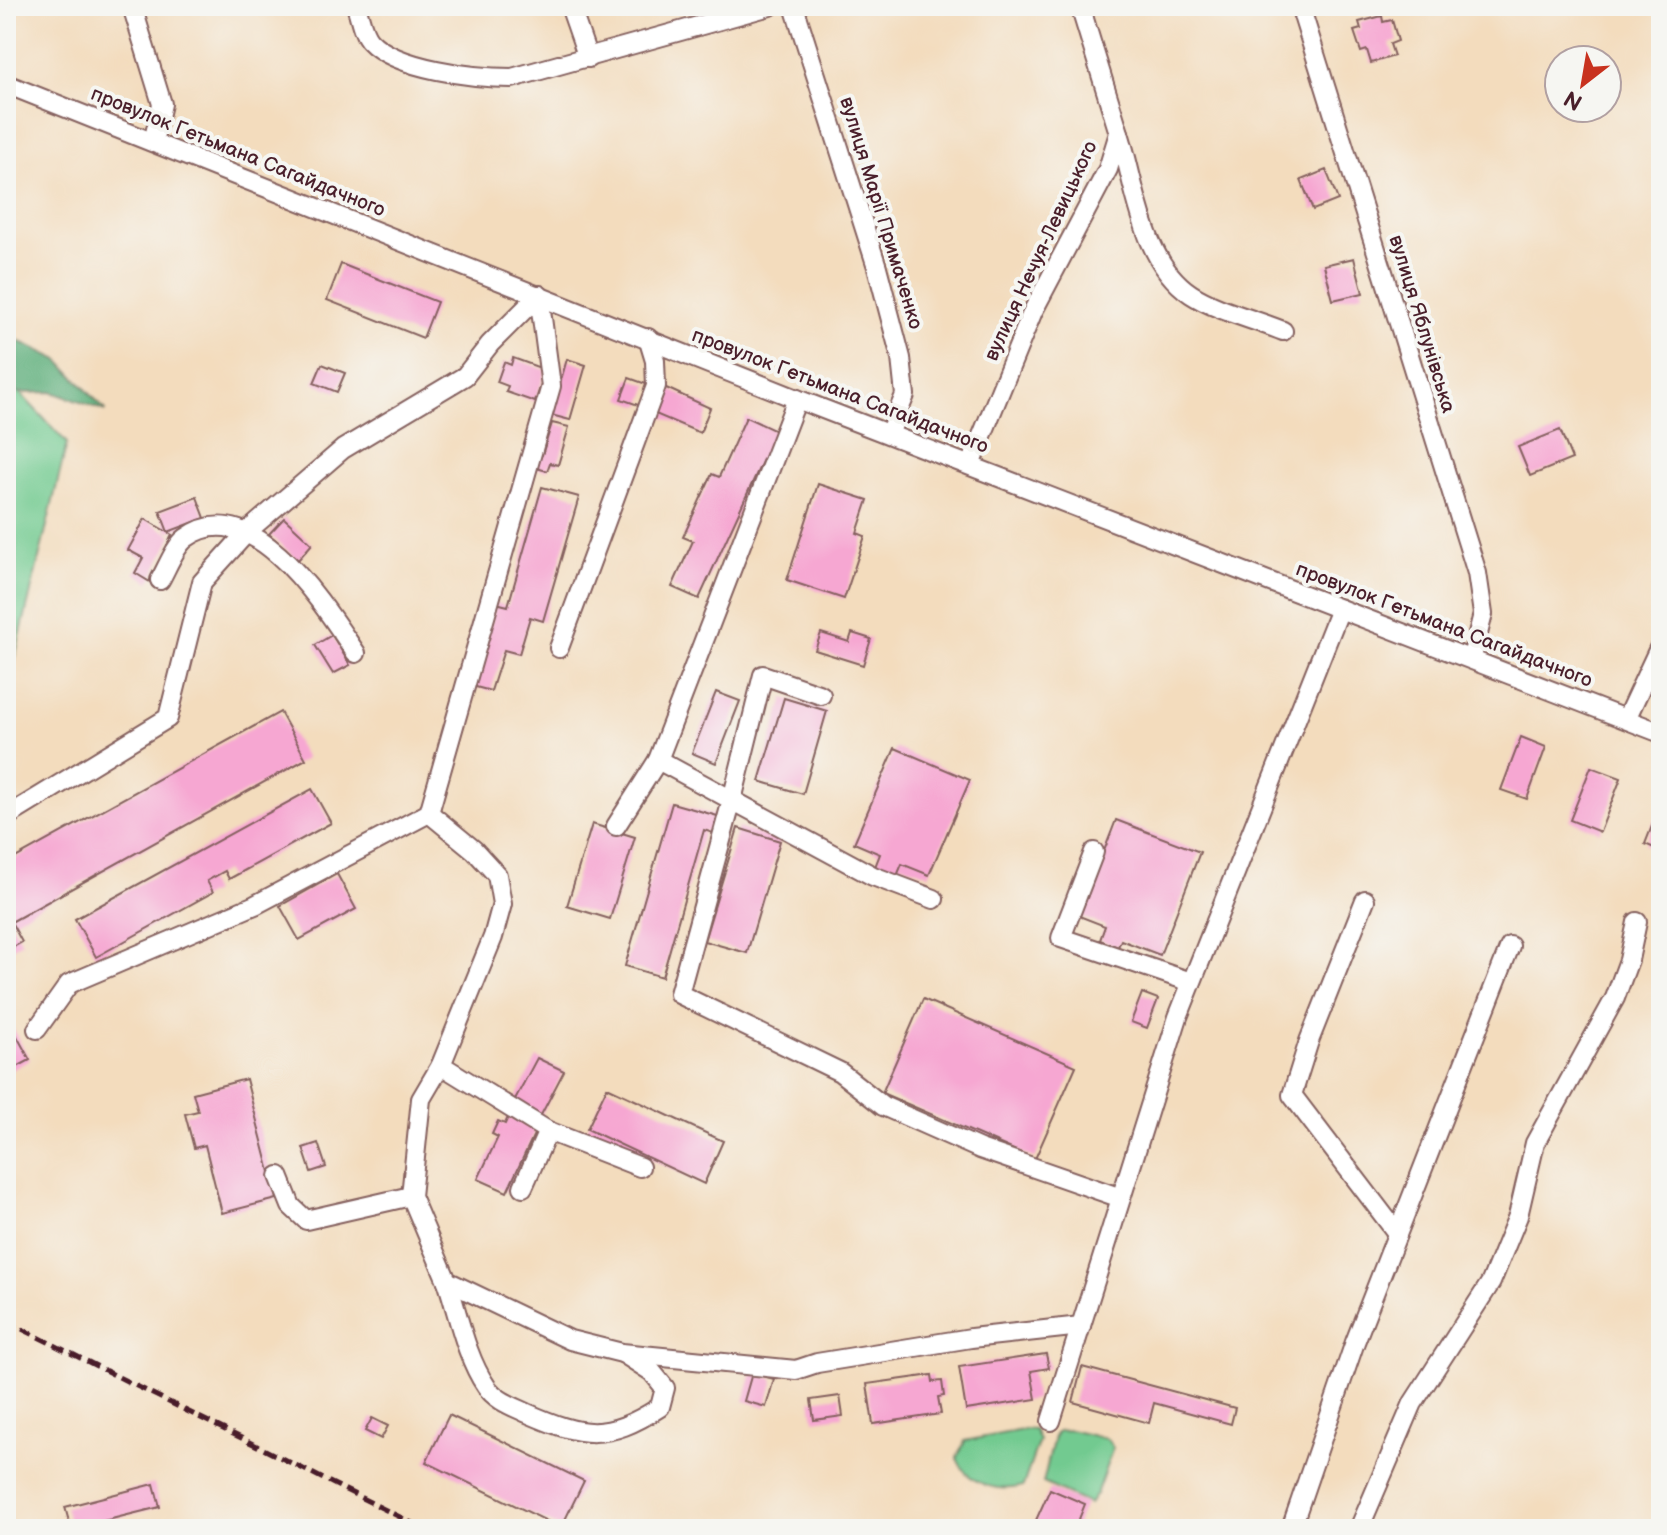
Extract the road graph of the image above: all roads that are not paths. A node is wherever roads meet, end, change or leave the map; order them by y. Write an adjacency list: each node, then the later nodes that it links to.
1 (132, 6): 11 (street)
2 (356, 6): 8 (street)
3 (570, 6): 8 (street)
4 (770, 6): 8 (street)
5 (794, 6): 16 (street, вулиця Марії Примаченко)
6 (1080, 6): 10 (street, вулиця Нечуя-Левицького)
7 (1300, 6): 24 (street, вулиця Яблунівська)
8 (588, 58)
9 (6, 84): 11 (street, провулок Гетьмана Сагайдачного)
10 (1119, 133): 13 (street); 17 (street, вулиця Нечуя-Левицького)
11 (153, 142): 12 (street, провулок Гетьмана Сагайдачного)
12 (539, 295): 14 (street, провулок Гетьмана Сагайдачного); 18 (street); 30 (street)
13 (1283, 331)
14 (648, 338): 15 (street, провулок Гетьмана Сагайдачного); 22 (street)
15 (797, 399): 16 (street, провулок Гетьмана Сагайдачного); 28 (street)
16 (889, 434): 17 (street, провулок Гетьмана Сагайдачного)
17 (970, 465): 20 (street, провулок Гетьмана Сагайдачного)
18 (249, 530): 19 (street); 23 (street); 31 (street)
19 (160, 580)
20 (1340, 609): 24 (street, провулок Гетьмана Сагайдачного); 38 (street)
21 (1661, 644): 26 (street)
22 (559, 648)
23 (356, 653)
24 (1472, 657): 26 (street, провулок Гетьмана Сагайдачного)
25 (821, 695): 29 (street)
26 (1626, 719): 27 (street, провулок Гетьмана Сагайдачного)
27 (1661, 733)
28 (658, 760): 29 (street); 32 (street)
29 (732, 800): 34 (street); 46 (street)
30 (429, 813): 39 (street); 40 (street)
31 (6, 817)
32 (616, 826)
33 (1094, 852): 38 (street)
34 (934, 899)
35 (1365, 900): 47 (street)
36 (1637, 922): 53 (street)
37 (1510, 946): 47 (street)
38 (1191, 982): 46 (street)
39 (37, 1029)
40 (441, 1065): 41 (street); 45 (street)
41 (548, 1131): 42 (street); 44 (street)
42 (640, 1167)
43 (279, 1176): 45 (street)
44 (523, 1187)
45 (411, 1196): 48 (street)
46 (1121, 1198): 49 (street)
47 (1397, 1233): 52 (street)
48 (447, 1281): 50 (street); 50 (street)
49 (1081, 1326): 50 (street); 51 (street)
50 (622, 1353)
51 (1051, 1421)
52 (1291, 1529)
53 (1359, 1529)

